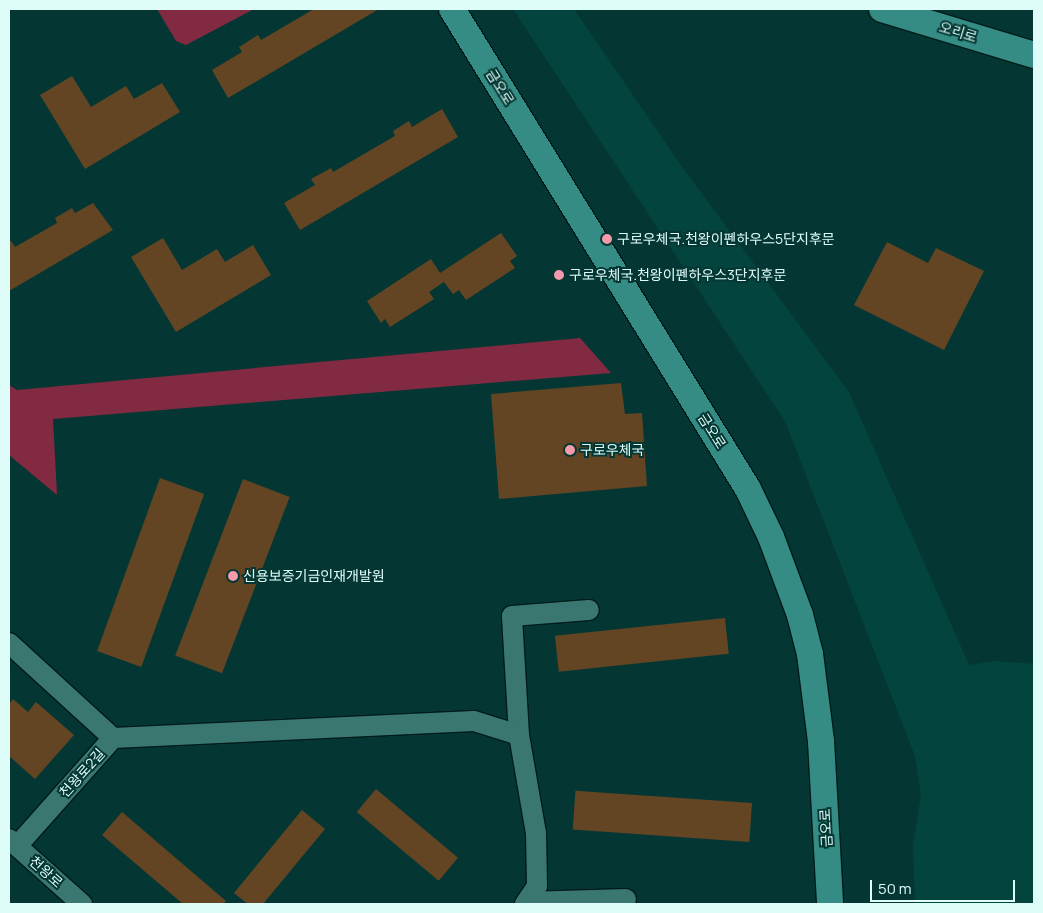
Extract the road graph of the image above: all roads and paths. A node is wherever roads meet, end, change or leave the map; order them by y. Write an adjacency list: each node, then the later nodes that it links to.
1 (882, 9): 3 (main road, 오리로)
2 (456, 12): 12 (main road, 금오로)
3 (1034, 56)
4 (589, 610): 6 (street)
5 (9, 643): 7 (street, 천왕로2길)
6 (519, 735): 7 (street); 11 (street)
7 (113, 738): 8 (street, 천왕로2길)
8 (13, 842): 10 (street, 천왕로)
9 (626, 899): 11 (street)
10 (82, 904)
11 (527, 904)
12 (830, 904)

